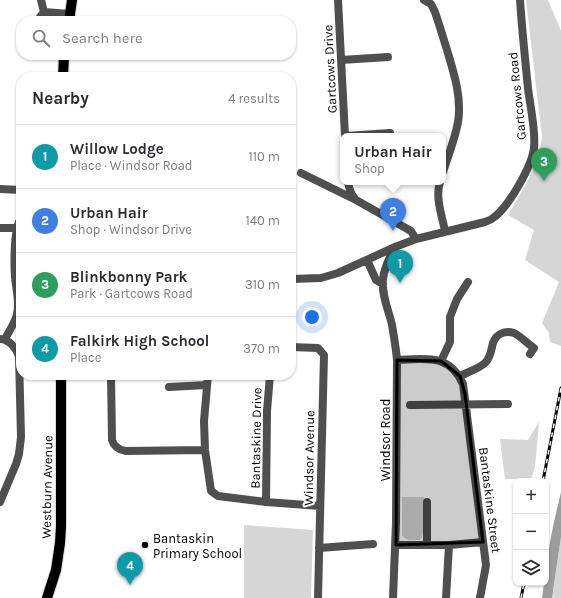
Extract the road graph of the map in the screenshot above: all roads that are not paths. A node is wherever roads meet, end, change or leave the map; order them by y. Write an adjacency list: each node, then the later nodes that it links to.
1 (41, 0): 6 (street)
2 (72, 0): 9 (main road)
3 (338, 0): 12 (street, Gartcows Drive)
4 (424, 0): 15 (street)
5 (520, 0): 24 (street, Gartcows Road)
6 (44, 12): 7 (street); 8 (street)
7 (41, 16)
8 (61, 16)
9 (69, 16)
10 (388, 57): 12 (street)
11 (64, 60): 13 (main road)
12 (341, 60): 14 (street, Gartcows Drive)
13 (62, 72)
14 (346, 133)
15 (446, 163)
16 (301, 173): 21 (street)
17 (349, 185): 21 (street)
18 (439, 185): 24 (street)
19 (0, 189): 20 (street)
20 (16, 190)
21 (356, 200): 26 (street)
22 (16, 225): 23 (street)
23 (0, 228)
24 (445, 231): 26 (street, Gartcows Road)
25 (16, 237): 29 (street)
26 (416, 239): 27 (street, Gartcows Road)
27 (395, 247): 28 (street, Gartcows Road); 32 (street, Windsor Road)
28 (367, 260): 30 (street, Gartcows Road); 32 (street, Windsor Road)
29 (16, 279)
30 (296, 279)
31 (468, 282): 39 (street)
32 (383, 284): 38 (street, Windsor Road)
33 (16, 315): 34 (street)
34 (3, 339): 36 (street)
35 (296, 347): 55 (street, Windsor Avenue)
36 (16, 349)
37 (530, 354): 40 (street)
38 (397, 360): 39 (street); 59 (street, Windsor Road)
39 (441, 361): 40 (street)
40 (460, 376): 48 (street, Bantaskine Street)
41 (20, 380): 52 (street)
42 (61, 380): 62 (main road, Westburn Avenue)
43 (110, 380): 51 (street)
44 (208, 380): 46 (street)
45 (270, 380): 53 (street, Bantaskine Drive)
46 (207, 385): 47 (street); 51 (street)
47 (169, 387)
48 (465, 404): 49 (street); 50 (street); 56 (street, Bantaskine Street)
49 (508, 404)
50 (410, 405)
51 (205, 450): 53 (street)
52 (0, 502)
53 (266, 502): 55 (street)
54 (427, 502): 60 (street)
55 (320, 506): 61 (street, Windsor Avenue)
56 (483, 542): 58 (street); 66 (street, Bantaskine Street)
57 (373, 544): 61 (street)
58 (449, 544): 60 (street); 65 (street)
59 (396, 545): 60 (street); 64 (street, Windsor Road)
60 (426, 545)
61 (318, 548): 63 (street, Windsor Avenue)
62 (47, 598)
63 (318, 598)
64 (393, 598)
65 (446, 598)
66 (480, 598)

